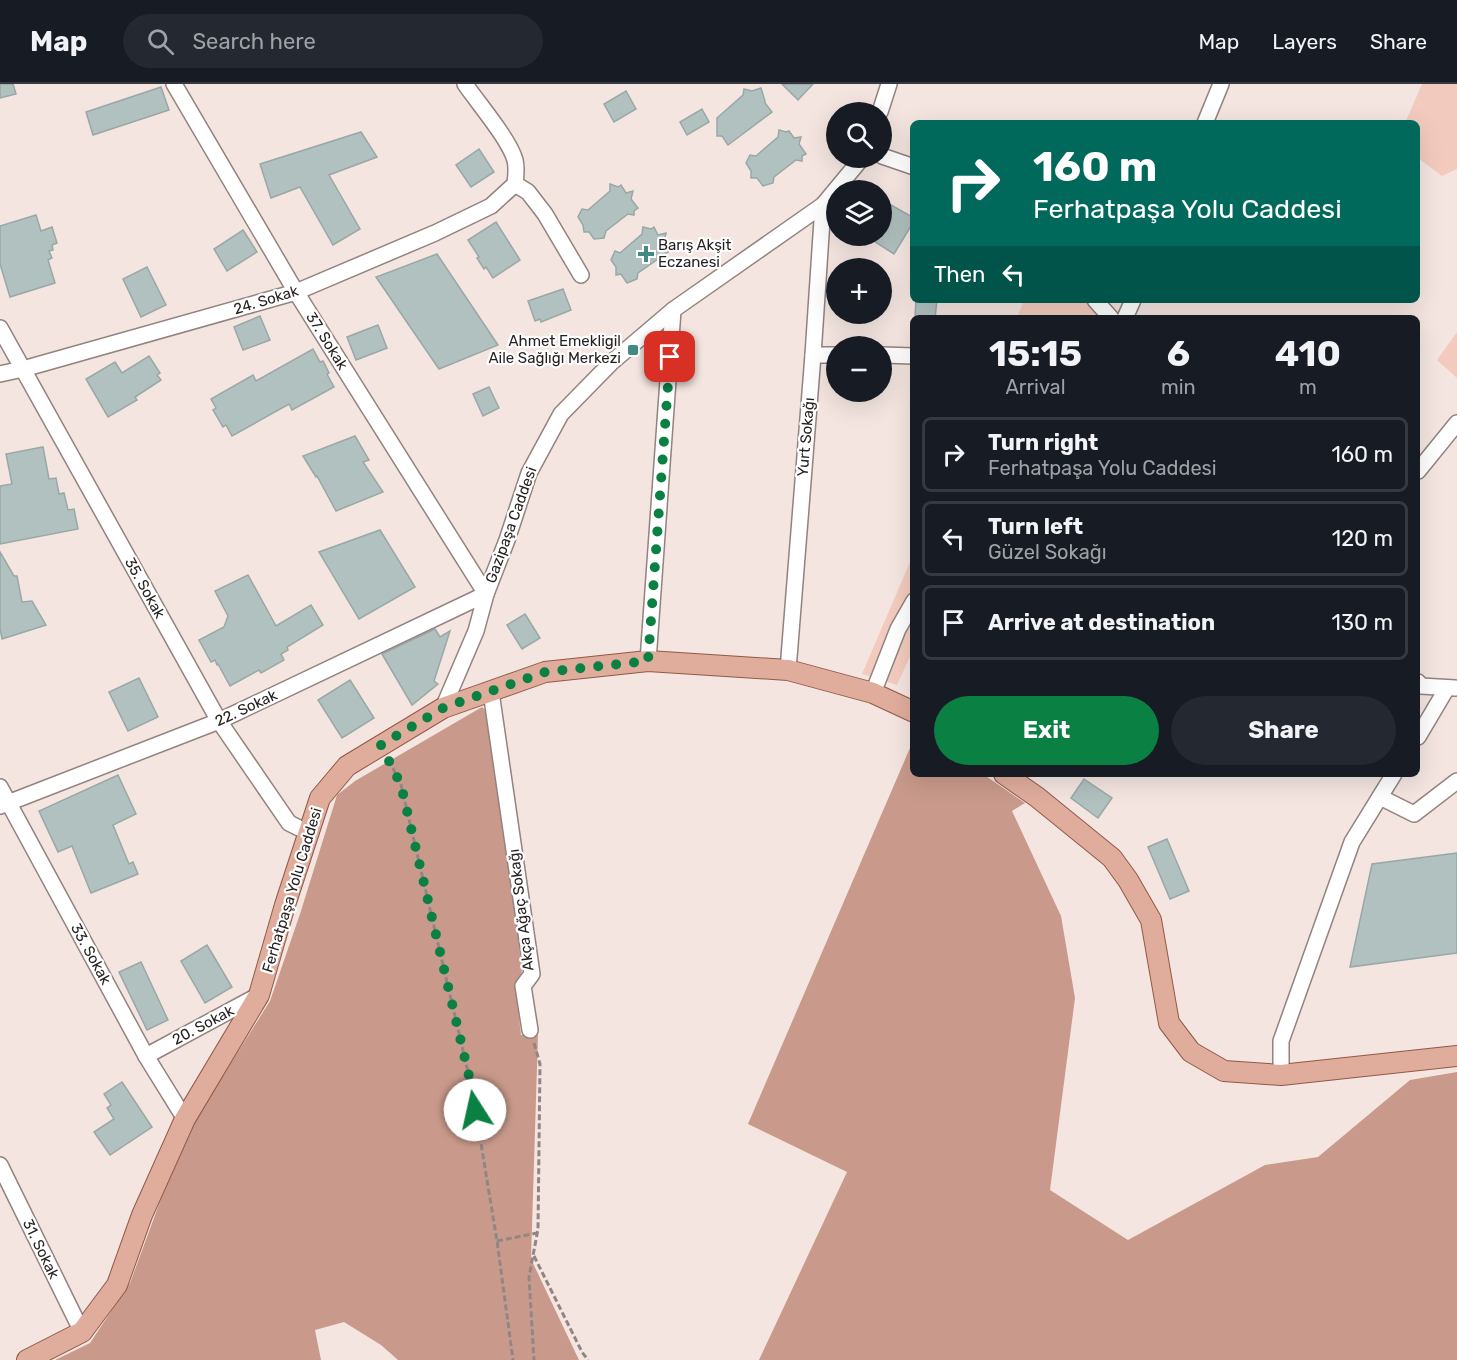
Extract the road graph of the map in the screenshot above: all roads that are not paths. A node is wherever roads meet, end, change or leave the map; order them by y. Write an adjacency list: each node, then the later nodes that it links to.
1 (174, 84): 13 (street, 37. Sokak)
2 (465, 84): 10 (street)
3 (889, 84): 5 (street)
4 (1221, 84): 6 (street)
5 (883, 102)
6 (1206, 120)
7 (892, 159): 8 (street)
8 (910, 166)
9 (854, 168): 11 (street, Gazipaşa Caddesi)
10 (515, 184): 12 (street); 13 (street, 24. Sokak)
11 (824, 205): 15 (street, Gazipaşa Caddesi); 18 (street, Yurt Sokağı)
12 (582, 275)
13 (296, 292): 22 (street, 24. Sokak); 26 (street, 37. Sokak)
14 (1098, 303): 16 (street)
15 (673, 310): 26 (street, Gazipaşa Caddesi); 28 (street)
16 (1108, 315)
17 (0, 328): 22 (street, 35. Sokak)
18 (813, 355): 19 (street); 29 (street, Yurt Sokağı)
19 (826, 355)
20 (892, 355): 21 (street)
21 (910, 356)
22 (23, 369): 23 (street, 24. Sokak); 36 (street, 35. Sokak)
23 (0, 374)
24 (1457, 423): 25 (street)
25 (1420, 469)
26 (486, 594): 35 (street, Gazipaşa Caddesi); 36 (street, 22. Sokak)
27 (910, 608): 33 (street)
28 (648, 661): 29 (main road, Ferhatpaşa Yolu Caddesi); 32 (main road, Ferhatpaşa Yolu Caddesi)
29 (788, 670): 33 (main road, Ferhatpaşa Yolu Caddesi)
30 (1420, 685): 31 (street)
31 (1452, 688): 37 (street)
32 (491, 692): 35 (main road, Ferhatpaşa Yolu Caddesi); 46 (street, Akça Ağaç Sokağı)
33 (873, 693): 34 (main road, Ferhatpaşa Yolu Caddesi)
34 (910, 707)
35 (443, 708): 44 (main road, Ferhatpaşa Yolu Caddesi)
36 (219, 722): 43 (street, 22. Sokak); 44 (street, 35. Sokak)
37 (1420, 734)
38 (1008, 777): 49 (main road)
39 (1392, 777): 42 (street)
40 (1457, 781): 42 (street)
41 (0, 787): 43 (street, 33. Sokak)
42 (1380, 797): 49 (street)
43 (4, 805): 47 (street, 33. Sokak)
44 (309, 833): 45 (main road, Ferhatpaşa Yolu Caddesi)
45 (259, 995): 47 (street, 20. Sokak); 50 (main road, Ferhatpaşa Yolu Caddesi)
46 (530, 1030)
47 (146, 1056): 50 (street, 33. Sokak)
48 (1457, 1056): 49 (main road)
49 (1281, 1075)
50 (185, 1119): 52 (main road, Ferhatpaşa Yolu Caddesi)
51 (0, 1165): 52 (street, 31. Sokak)
52 (82, 1332): 53 (main road, Ferhatpaşa Yolu Caddesi)
53 (27, 1360)

